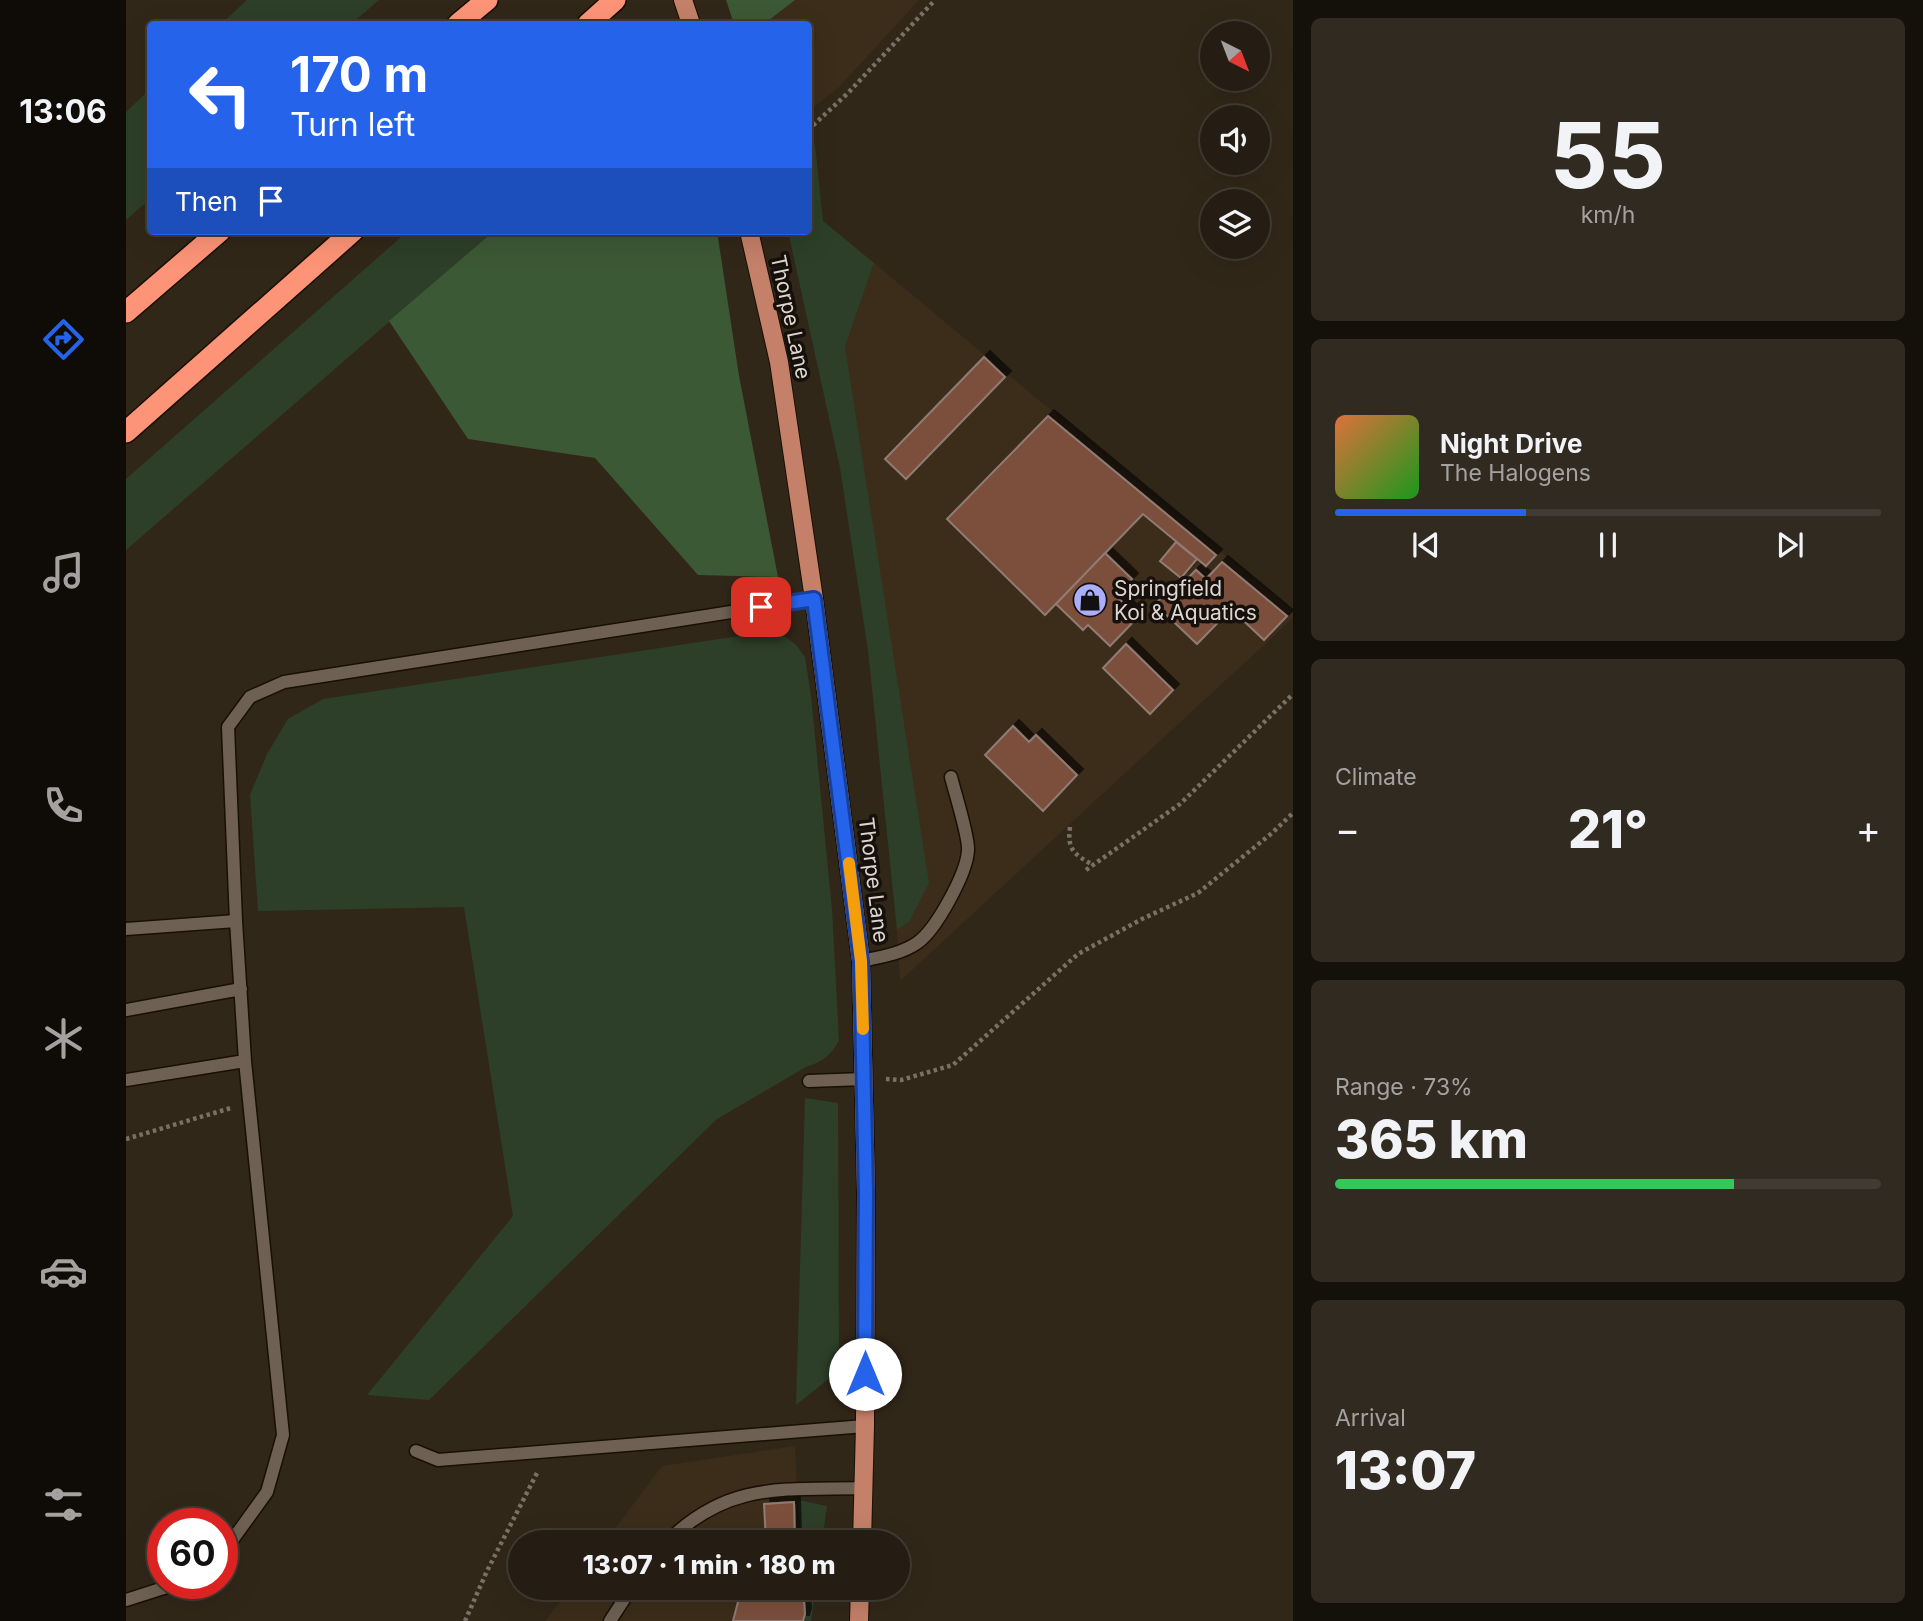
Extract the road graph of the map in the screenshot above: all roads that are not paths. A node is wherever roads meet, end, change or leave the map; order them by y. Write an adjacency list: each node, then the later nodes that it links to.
1 (487, 0): 4 (highway)
2 (615, 0): 5 (highway)
3 (683, 0): 6 (main road)
4 (462, 21)
5 (591, 21)
6 (690, 21)
7 (215, 235): 10 (highway)
8 (349, 235): 11 (highway)
9 (750, 235): 12 (main road, Thorpe Lane)
10 (126, 312)
11 (126, 432)
12 (814, 599): 14 (lane); 16 (main road, Thorpe Lane)
13 (951, 777): 16 (lane)
14 (236, 921): 15 (lane); 17 (lane)
15 (126, 929)
16 (861, 961): 20 (main road, Thorpe Lane)
17 (241, 989): 18 (lane); 19 (lane)
18 (126, 1010)
19 (245, 1061): 21 (lane); 28 (lane)
20 (864, 1079): 22 (lane); 23 (main road, Thorpe Lane)
21 (126, 1080)
22 (809, 1081)
23 (865, 1426): 24 (lane); 25 (main road, Thorpe Lane)
24 (416, 1451)
25 (863, 1488): 26 (lane); 27 (main road, Thorpe Lane)
26 (679, 1530)
27 (862, 1530)
28 (238, 1532)
29 (147, 1593): 30 (lane)
30 (126, 1600)
31 (624, 1600): 33 (lane)
32 (860, 1600): 34 (main road)
33 (610, 1621)
34 (859, 1621)

